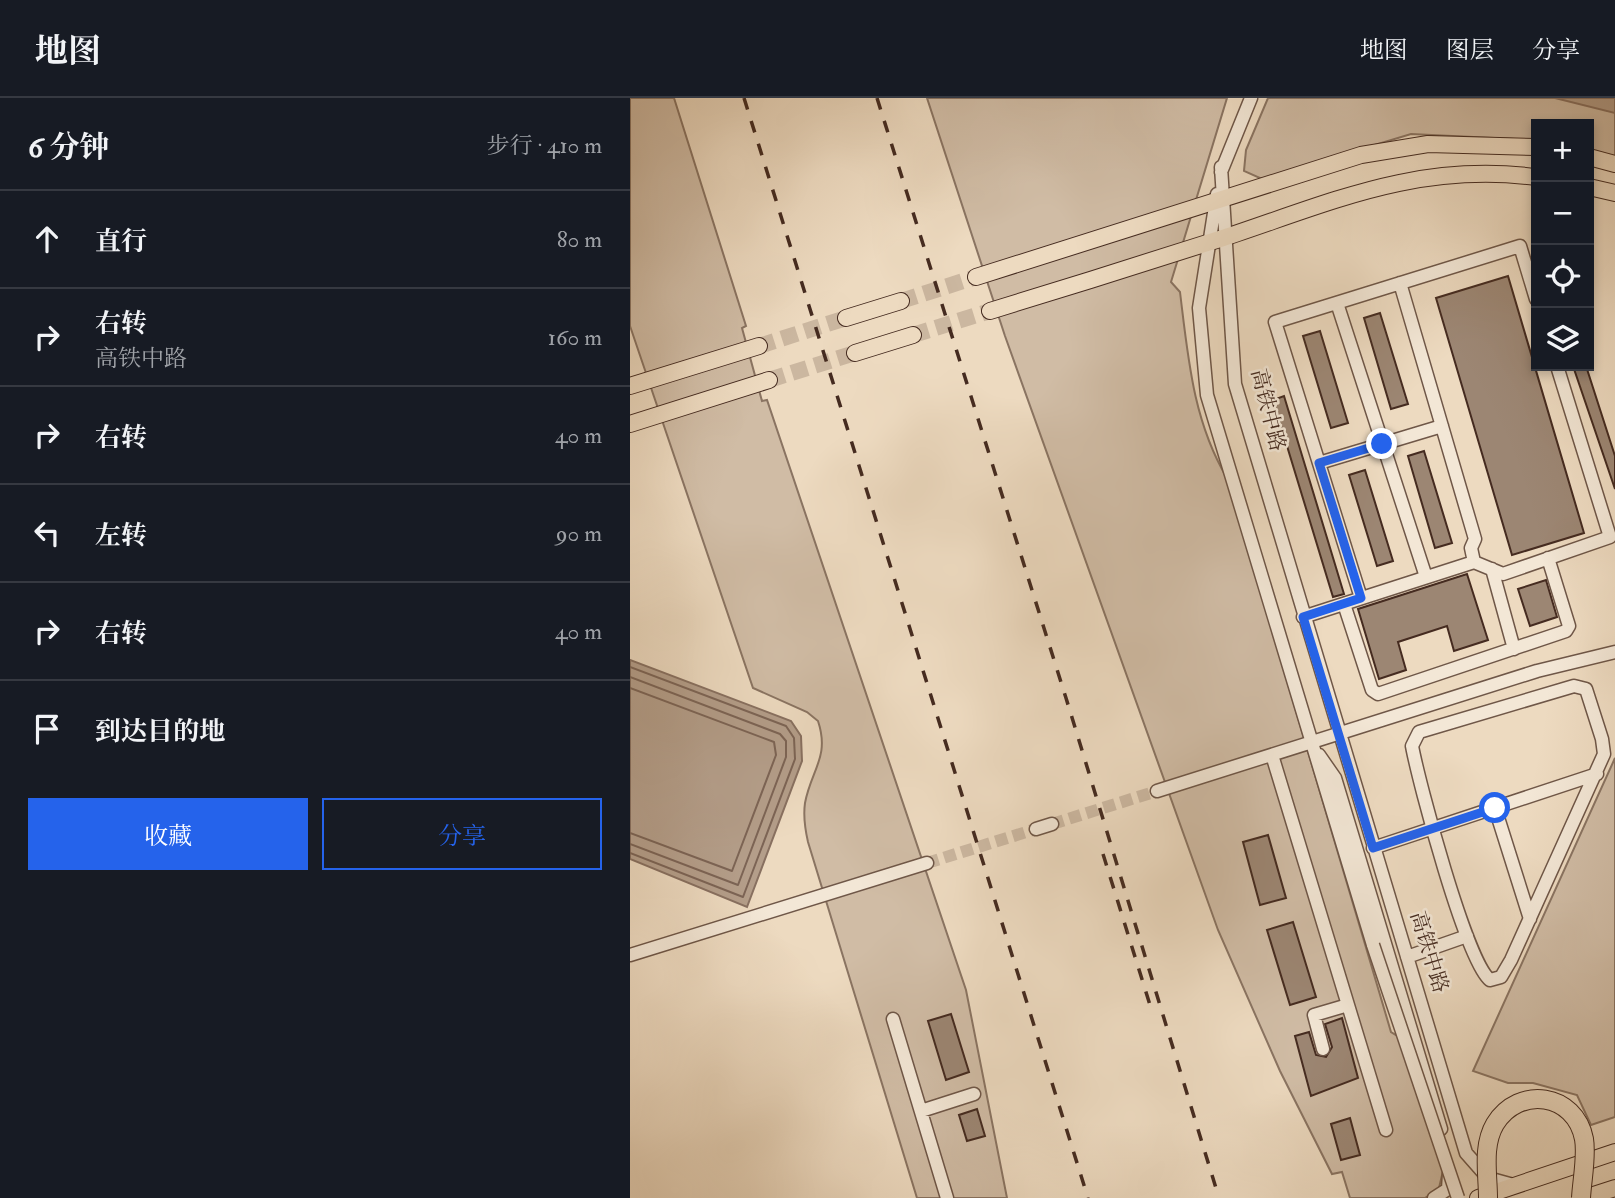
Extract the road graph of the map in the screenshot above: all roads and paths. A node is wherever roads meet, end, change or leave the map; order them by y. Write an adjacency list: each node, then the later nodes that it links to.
1 (1251, 98): 8 (street, 高铁中路)
2 (1531, 148): 8 (main road)
3 (1594, 158): 4 (main road)
4 (1615, 164)
5 (1531, 176): 9 (main road)
6 (1594, 188): 7 (main road)
7 (1615, 193)
8 (1220, 199): 9 (street, 高铁中路); 10 (street, 高铁中路); 11 (main road)
9 (1226, 237): 10 (main road); 34 (street, 高铁中路)
10 (1210, 242): 16 (main road); 38 (street, 高铁中路)
11 (976, 277)
12 (1531, 282): 13 (street)
13 (1400, 283): 15 (street); 25 (street)
14 (901, 301): 17 (main road)
15 (1337, 303): 26 (street); 27 (street)
16 (990, 311)
17 (846, 318)
18 (913, 335): 20 (main road)
19 (759, 346): 23 (main road)
20 (855, 354)
21 (1559, 371): 28 (street)
22 (769, 380): 24 (main road)
23 (630, 386)
24 (630, 424)
25 (1442, 426): 26 (street); 29 (street)
26 (1382, 444): 27 (street); 31 (street)
27 (1319, 463): 32 (street)
28 (1548, 558): 30 (street); 35 (street)
29 (1474, 562): 30 (street); 31 (street)
30 (1492, 569): 35 (street)
31 (1426, 577): 32 (street)
32 (1361, 598): 33 (street)
33 (1344, 604): 34 (street); 35 (street)
34 (1303, 617): 37 (street, 高铁中路)
35 (1514, 649)
36 (1615, 652): 37 (street)
37 (1338, 733): 38 (street); 46 (street, 高铁中路)
38 (1311, 743): 39 (street); 62 (street, 高铁中路); 63 (street, 高铁中路, bridge)
39 (1272, 755): 41 (street); 52 (street)
40 (1597, 774): 42 (street); 44 (street); 48 (street)
41 (1157, 791)
42 (1495, 808): 44 (street); 48 (street)
43 (1052, 824): 45 (street)
44 (1434, 828): 46 (street); 49 (street)
45 (1035, 829)
46 (1373, 848): 51 (street, 高铁中路)
47 (927, 863): 50 (street)
48 (1530, 919): 49 (street)
49 (1467, 936): 51 (street)
50 (630, 954)
51 (1407, 957): 59 (street, 高铁中路)
52 (1348, 1006): 54 (street); 57 (street)
53 (893, 1019): 56 (street)
54 (1323, 1049)
55 (974, 1094): 56 (street)
56 (921, 1111): 61 (street)
57 (1386, 1130)
58 (1615, 1152): 59 (main road)
59 (1517, 1186): 64 (main road)
60 (1615, 1188): 66 (main road)
61 (947, 1198)
62 (1434, 1198)
63 (1458, 1198)
64 (1478, 1198)
65 (1488, 1198): 66 (highway, bridge)
66 (1583, 1198)

